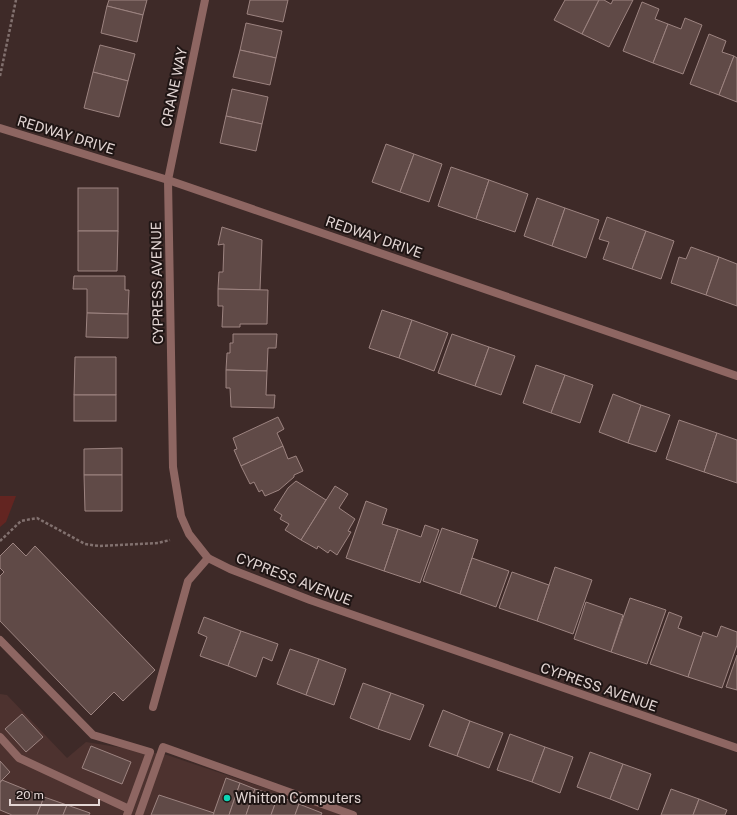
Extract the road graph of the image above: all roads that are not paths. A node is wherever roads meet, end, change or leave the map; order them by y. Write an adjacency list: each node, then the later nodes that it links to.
1 (205, 0): 3 (street, CRANE WAY)
2 (0, 128): 3 (street, REDWAY DRIVE)
3 (168, 180): 4 (street, REDWAY DRIVE); 5 (street, CYPRESS AVENUE)
4 (737, 376)
5 (208, 558): 7 (street); 9 (street, CYPRESS AVENUE)
6 (0, 640): 10 (street)
7 (153, 707)
8 (0, 737): 10 (street)
9 (737, 748)
10 (128, 812)
11 (139, 815): 12 (street)
12 (353, 815)

